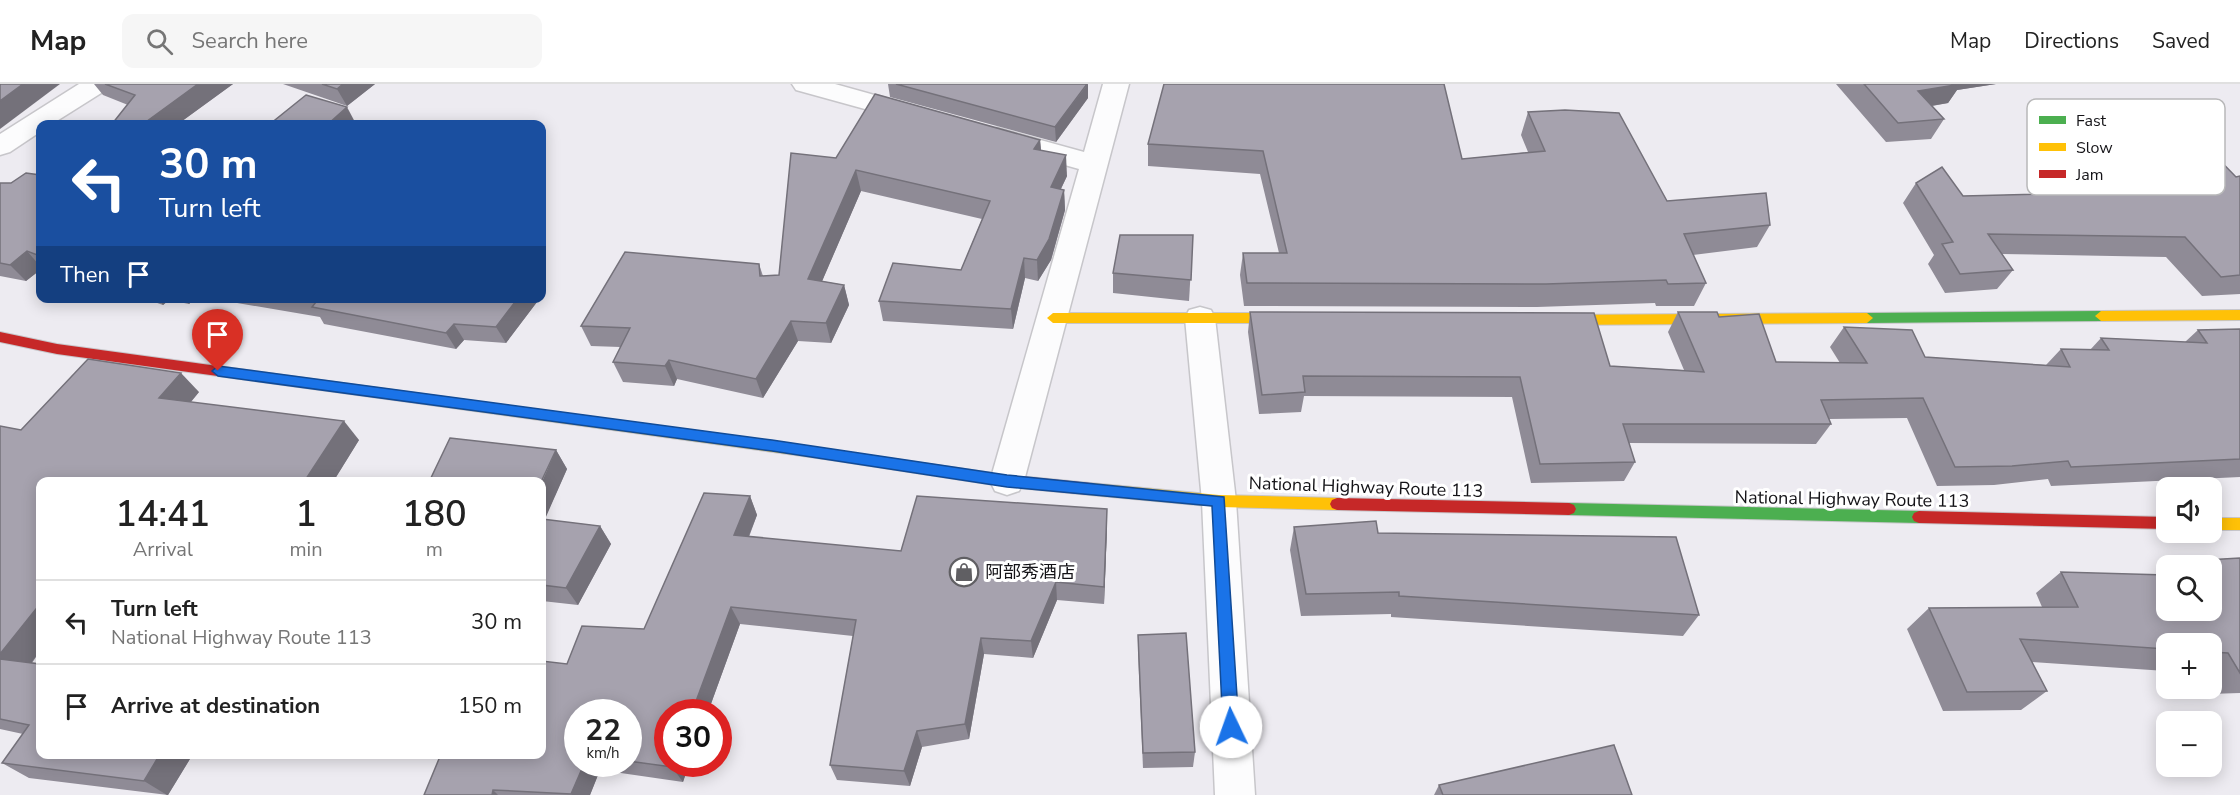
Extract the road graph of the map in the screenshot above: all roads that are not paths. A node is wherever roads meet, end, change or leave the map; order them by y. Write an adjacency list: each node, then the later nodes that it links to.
1 (97, 84): 5 (street)
2 (805, 84): 4 (street)
3 (1116, 84): 9 (street)
4 (932, 119)
5 (41, 120)
6 (36, 123): 8 (street)
7 (978, 132): 9 (street)
8 (0, 146)
9 (1093, 164): 11 (street)
10 (2240, 315): 14 (main road)
11 (1053, 318): 12 (main road); 16 (street)
12 (1200, 318): 13 (main road); 17 (street)
13 (1308, 318)
14 (1537, 320)
15 (0, 338): 16 (main road, National Highway Route 113)
16 (1007, 481): 17 (main road, National Highway Route 113)
17 (1219, 501): 18 (main road, National Highway Route 113); 21 (street)
18 (2156, 523)
19 (2222, 524): 20 (main road)
20 (2240, 524)
21 (1234, 795)

